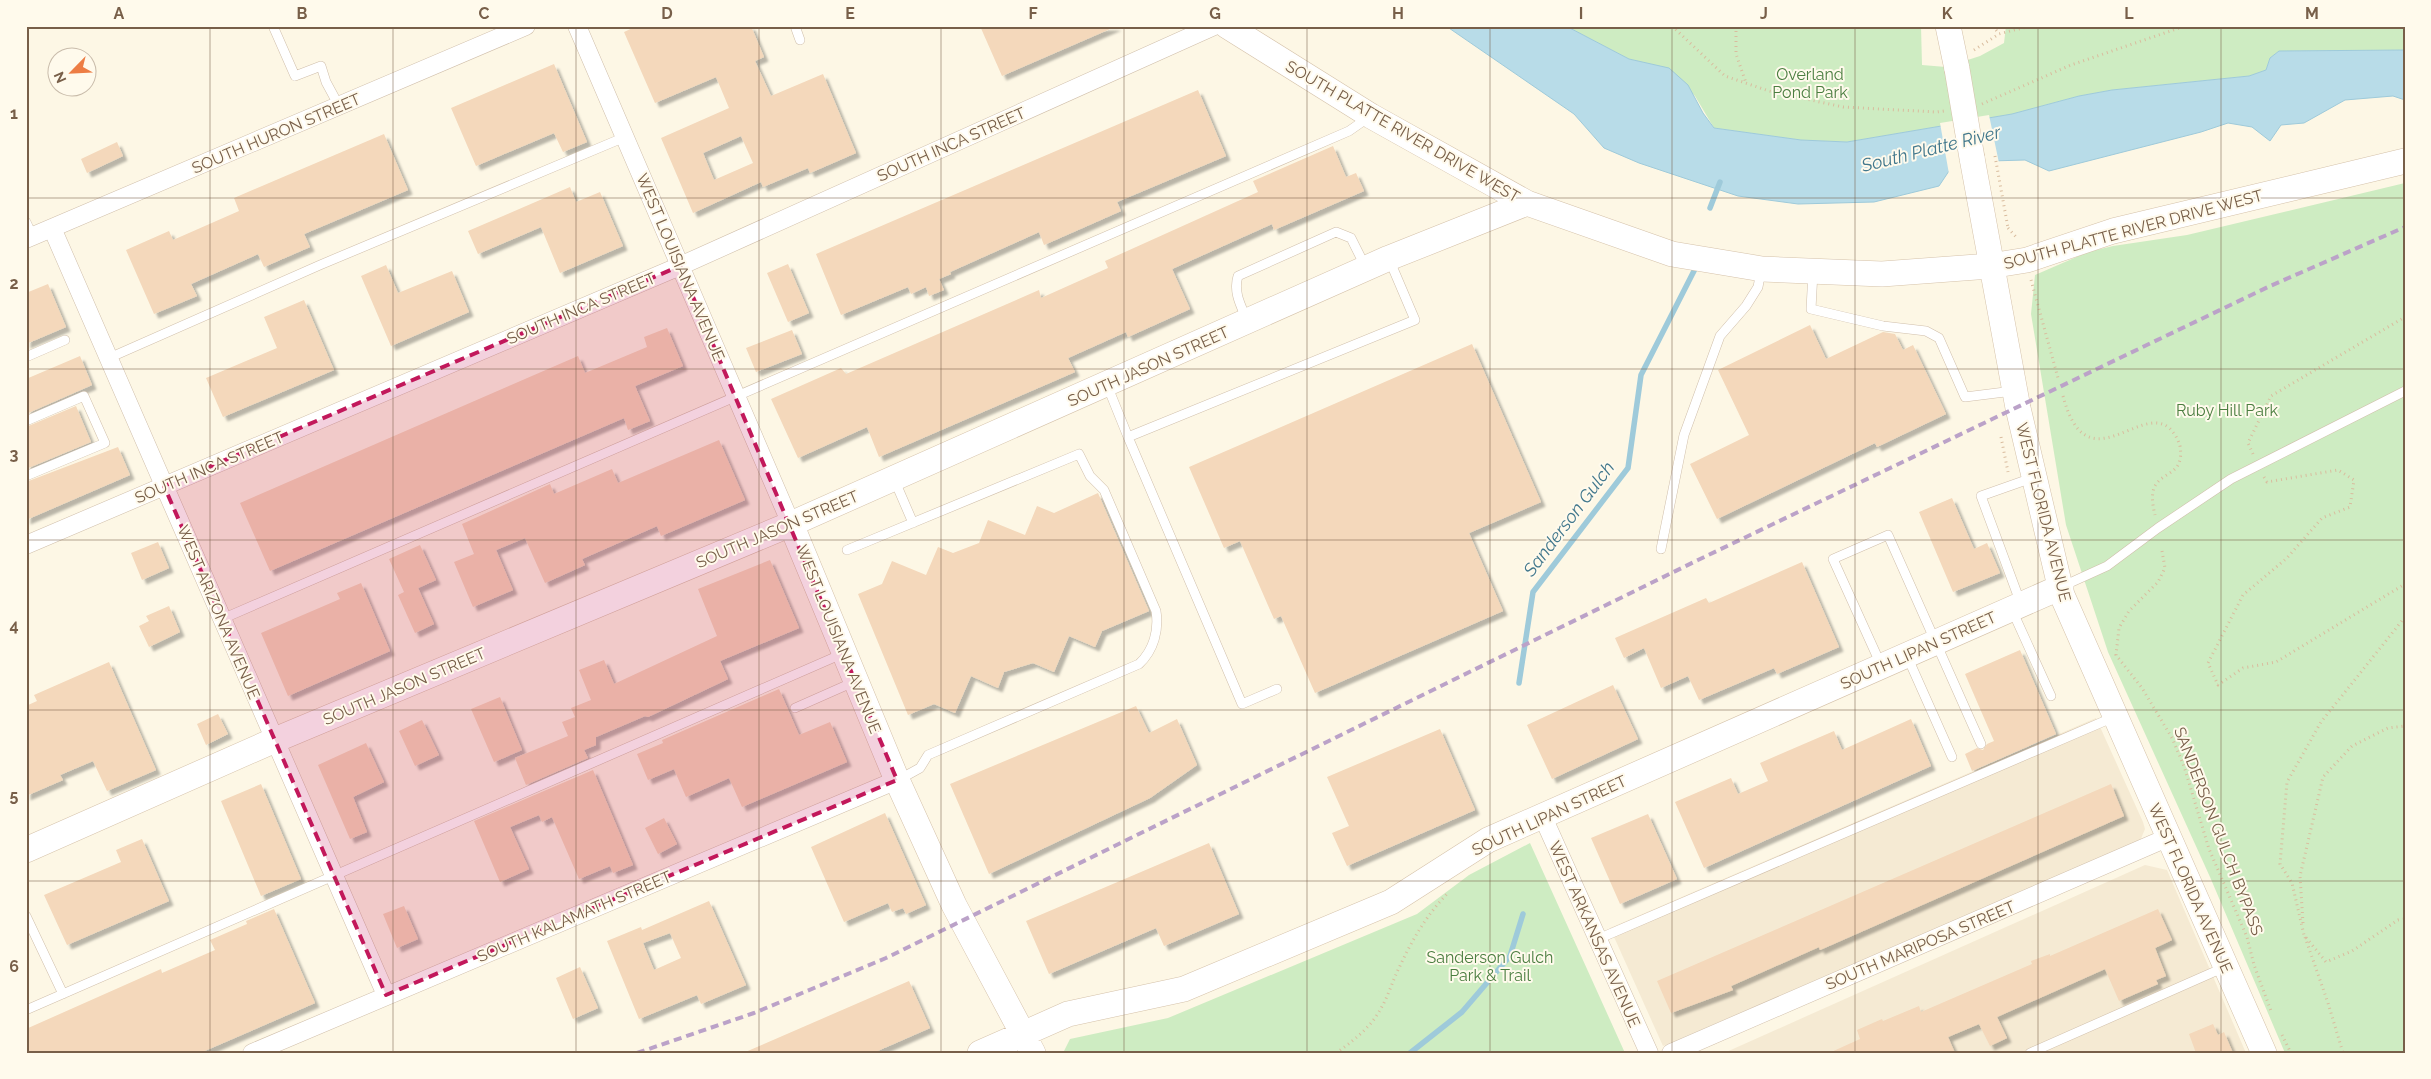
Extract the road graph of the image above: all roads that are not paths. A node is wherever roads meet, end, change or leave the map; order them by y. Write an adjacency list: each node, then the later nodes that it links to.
1 (274, 26): 9 (lane)
2 (526, 26): 9 (street, SOUTH HURON STREET)
3 (577, 26): 11 (street, WEST LOUISIANA AVENUE)
4 (795, 26): 8 (lane)
5 (1214, 26): 17 (street, SOUTH INCA STREET)
6 (1227, 26): 10 (street, SOUTH PLATTE RIVER DRIVE WEST)
7 (1948, 26): 18 (street, WEST FLORIDA AVENUE, bridge)
8 (800, 40)
9 (339, 106): 14 (street, SOUTH HURON STREET)
10 (1371, 116): 13 (street, SOUTH PLATTE RIVER DRIVE WEST); 29 (lane)
11 (625, 137): 17 (street, WEST LOUISIANA AVENUE); 25 (lane)
12 (2405, 161): 18 (street, SOUTH PLATTE RIVER DRIVE WEST)
13 (1527, 203): 16 (street, SOUTH JASON STREET); 20 (street, SOUTH PLATTE RIVER DRIVE WEST)
14 (52, 228): 15 (street, SOUTH HURON STREET); 25 (street, WEST ARIZONA AVENUE)
15 (28, 232)
16 (1389, 258): 19 (street, SOUTH JASON STREET); 31 (lane)
17 (680, 266): 29 (street, WEST LOUISIANA AVENUE); 35 (street, SOUTH INCA STREET)
18 (1990, 266): 21 (street, SOUTH PLATTE RIVER DRIVE WEST); 27 (street, WEST FLORIDA AVENUE)
19 (1366, 268): 22 (street, SOUTH JASON STREET); 22 (lane)
20 (1762, 269): 21 (street, SOUTH PLATTE RIVER DRIVE WEST); 39 (lane)
21 (1813, 271): 27 (lane)
22 (1248, 321): 26 (street, SOUTH JASON STREET)
23 (65, 340): 24 (lane)
24 (26, 357)
25 (109, 358): 35 (street, WEST ARIZONA AVENUE)
26 (1107, 384): 31 (lane); 34 (street, SOUTH JASON STREET)
27 (2015, 391): 33 (street, WEST FLORIDA AVENUE)
28 (2405, 391): 41 (lane)
29 (736, 395): 37 (street, WEST LOUISIANA AVENUE); 43 (lane)
30 (26, 421): 32 (lane)
31 (1128, 436): 49 (lane)
32 (26, 476)
33 (2034, 477): 41 (street, WEST FLORIDA AVENUE); 42 (lane)
34 (894, 478): 36 (lane); 37 (street, SOUTH JASON STREET)
35 (164, 486): 38 (street, SOUTH INCA STREET); 43 (street, WEST ARIZONA AVENUE)
36 (914, 522): 40 (lane); 56 (lane)
37 (791, 524): 45 (street, WEST LOUISIANA AVENUE); 53 (street, SOUTH JASON STREET)
38 (26, 544)
39 (1662, 549)
40 (847, 550)
41 (2061, 587): 42 (street, SOUTH LIPAN STREET); 52 (street, WEST FLORIDA AVENUE)
42 (2016, 606): 44 (street, SOUTH LIPAN STREET); 50 (lane)
43 (222, 619): 53 (street, WEST ARIZONA AVENUE)
44 (1936, 642): 46 (street, SOUTH LIPAN STREET); 47 (lane); 54 (lane)
45 (844, 653): 48 (street, WEST LOUISIANA AVENUE); 60 (lane)
46 (1907, 655): 47 (street, SOUTH LIPAN STREET); 55 (lane)
47 (1881, 666): 57 (street, SOUTH LIPAN STREET)
48 (856, 681): 51 (lane); 56 (street, WEST LOUISIANA AVENUE)
49 (1277, 689)
50 (2051, 696)
51 (795, 708)
52 (2116, 716): 58 (street, WEST FLORIDA AVENUE); 62 (lane)
53 (274, 740): 59 (street, SOUTH JASON STREET); 60 (street, WEST ARIZONA AVENUE)
54 (1981, 744)
55 (1952, 757)
56 (897, 780): 65 (street, SOUTH KALAMATH STREET); 67 (street, WEST LOUISIANA AVENUE)
57 (1542, 815): 62 (street, WEST ARKANSAS AVENUE); 67 (street, SOUTH LIPAN STREET)
58 (2169, 837): 63 (street, WEST FLORIDA AVENUE); 71 (street, SOUTH MARIPOSA STREET)
59 (26, 850)
60 (334, 876): 64 (lane); 65 (street, WEST ARIZONA AVENUE)
61 (26, 916): 64 (lane)
62 (1598, 939): 70 (street, WEST ARKANSAS AVENUE)
63 (2226, 967): 72 (lane); 73 (street, WEST FLORIDA AVENUE)
64 (63, 994): 66 (lane)
65 (386, 995): 68 (street, SOUTH KALAMATH STREET)
66 (26, 1010)
67 (1028, 1043): 69 (street, SOUTH LIPAN STREET)
68 (252, 1053)
69 (980, 1053)
70 (1649, 1053)
71 (1671, 1053)
72 (2030, 1053)
73 (2264, 1053)

